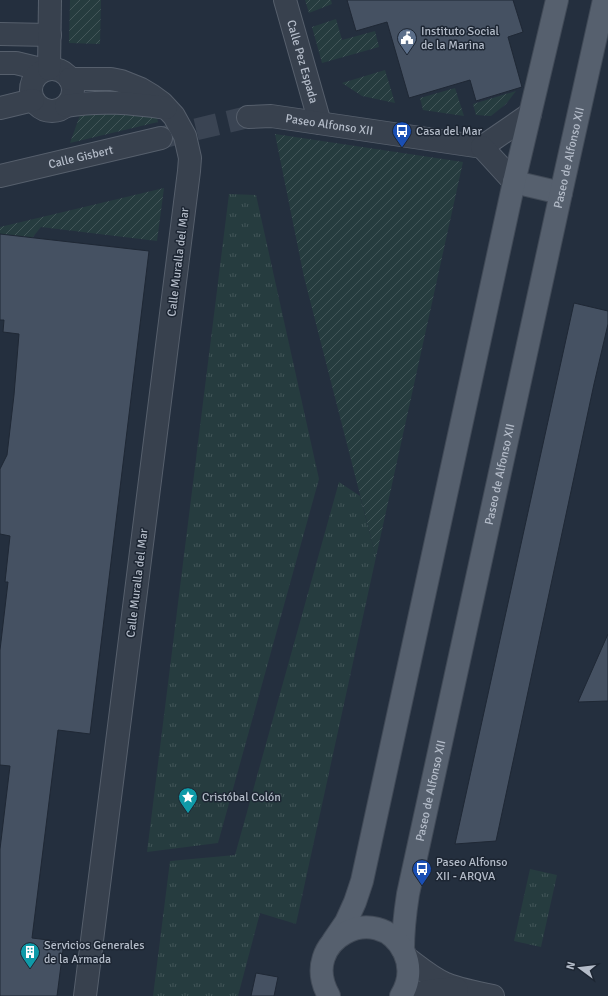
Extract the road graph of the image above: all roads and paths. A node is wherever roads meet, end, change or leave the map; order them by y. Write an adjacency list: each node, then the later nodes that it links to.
1 (50, 0): 6 (street)
2 (285, 0): 16 (street, Calle Pez Espada)
3 (557, 0): 14 (main road)
4 (604, 0): 21 (main road, Paseo de Alfonso XII)
5 (0, 34): 6 (street)
6 (50, 35): 8 (street)
7 (0, 63): 8 (street)
8 (47, 69): 9 (street); 10 (street)
9 (70, 79): 11 (street); 13 (street, Calle Muralla del Mar)
10 (33, 100): 11 (street); 12 (street)
11 (66, 106): 13 (street)
12 (0, 108)
13 (167, 108): 26 (street, Calle Muralla del Mar)
14 (530, 114): 18 (street); 20 (main road)
15 (248, 117): 16 (street, Paseo Alfonso XII)
16 (320, 123): 18 (street, Paseo Alfonso XII)
17 (161, 138): 19 (street, Calle Gisbert)
18 (482, 147): 20 (street)
19 (0, 176)
20 (514, 182): 21 (main road); 22 (main road)
21 (561, 193): 23 (main road, Paseo de Alfonso XII)
22 (333, 942): 23 (main road); 25 (main road)
23 (405, 954): 24 (street); 27 (main road, Paseo de Alfonso XII)
24 (460, 989): 28 (street); 29 (street)
25 (326, 991)
26 (85, 996)
27 (401, 996)
28 (406, 996)
29 (493, 996)

